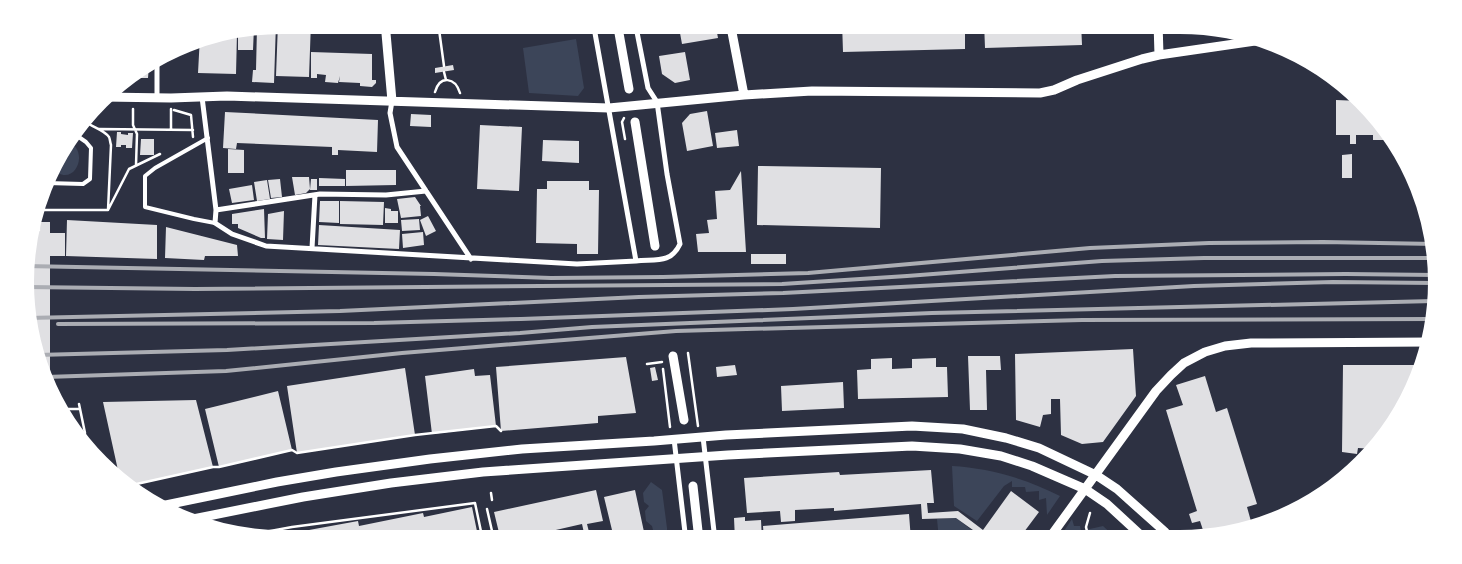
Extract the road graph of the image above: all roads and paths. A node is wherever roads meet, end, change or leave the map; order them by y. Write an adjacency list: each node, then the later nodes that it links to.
1 (386, 31): 21 (street)
2 (439, 31): 11 (path)
3 (596, 31): 23 (street)
4 (619, 31): 14 (street)
5 (637, 31): 22 (street)
6 (732, 31): 17 (street)
7 (1158, 31): 9 (street)
8 (1250, 42): 9 (street)
9 (1159, 55): 17 (street)
10 (157, 65): 20 (street)
11 (444, 66)
12 (444, 72): 13 (path)
13 (446, 80): 15 (path); 16 (path)
14 (629, 89)
15 (435, 92)
16 (460, 93)
17 (744, 95): 22 (street)
18 (114, 96): 20 (street)
19 (202, 97): 20 (street); 21 (street); 34 (street)
20 (157, 98)
21 (392, 101): 23 (street); 38 (street)
22 (657, 102): 23 (street); 46 (street)
23 (609, 108): 46 (street)
24 (101, 109): 25 (path)
25 (109, 109)
26 (125, 109): 29 (path)
27 (635, 122): 43 (street)
28 (98, 129): 29 (path)
29 (136, 130): 30 (path); 36 (path)
30 (171, 130): 31 (path); 31 (path)
31 (193, 130): 33 (path)
32 (78, 137): 37 (lane)
33 (194, 138)
34 (208, 138): 41 (street); 42 (lane)
35 (161, 154): 36 (path)
36 (136, 166): 40 (path)
37 (52, 182)
38 (426, 190): 39 (street); 45 (street)
39 (315, 195): 41 (street); 44 (street)
40 (108, 210)
41 (216, 210): 42 (street)
42 (215, 223): 44 (street)
43 (655, 246)
44 (312, 248): 45 (street)
45 (471, 259): 46 (street)
46 (636, 261)
47 (1423, 342): 65 (street)
48 (688, 353): 57 (path)
49 (673, 356): 56 (street)
50 (662, 362): 51 (path)
51 (647, 364)
52 (662, 366): 58 (path)
53 (79, 404): 55 (path)
54 (66, 409): 55 (path)
55 (80, 409): 60 (path)
56 (684, 420)
57 (698, 426)
58 (670, 427)
59 (501, 430): 66 (path)
60 (86, 433)
61 (703, 437): 62 (street); 63 (street); 65 (street)
62 (674, 440): 64 (street); 71 (street)
63 (705, 456): 64 (street); 68 (street); 80 (street)
64 (676, 458): 74 (street); 78 (street)
65 (1096, 475): 68 (street); 84 (street)
66 (134, 484)
67 (693, 486): 79 (street)
68 (1085, 489): 81 (street); 83 (street)
69 (491, 493): 70 (path)
70 (492, 500)
71 (167, 505)
72 (487, 509): 75 (path)
73 (1090, 513): 82 (path)
74 (198, 518)
75 (492, 531)
76 (265, 532): 77 (path)
77 (481, 533)
78 (685, 533)
79 (698, 533)
80 (714, 533)
81 (1053, 533)
82 (1087, 533)
83 (1138, 533)
84 (1166, 533)

